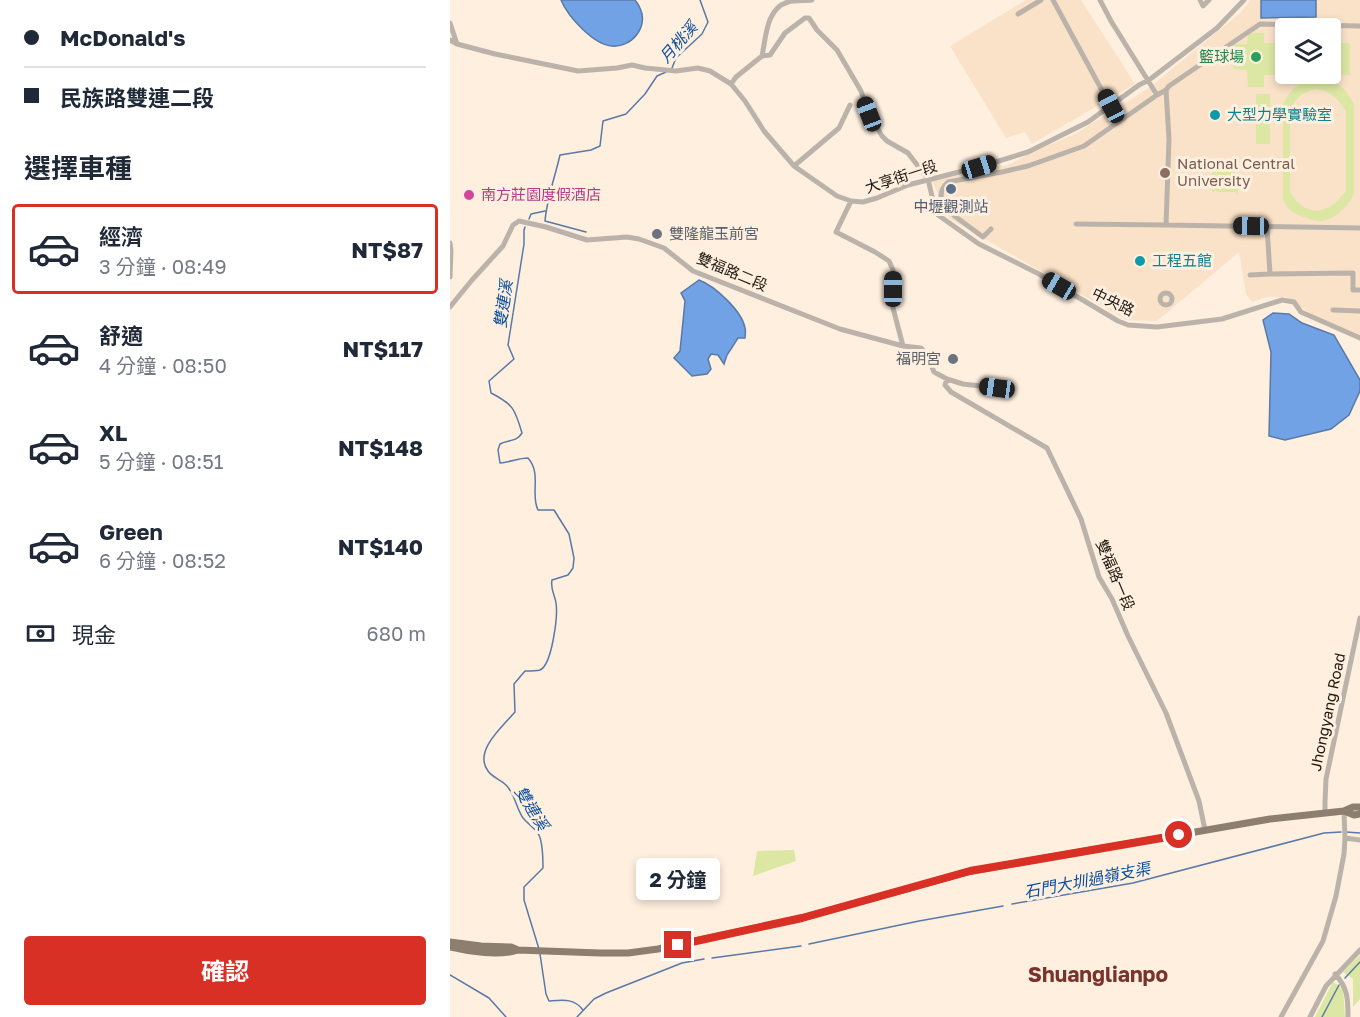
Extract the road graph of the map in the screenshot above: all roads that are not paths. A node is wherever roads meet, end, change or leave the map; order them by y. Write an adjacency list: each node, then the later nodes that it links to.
1 (812, 0): 8 (street)
2 (1041, 0): 9 (street)
3 (1053, 0): 20 (street)
4 (1100, 0): 15 (street)
5 (1200, 0): 6 (street)
6 (1209, 0)
7 (1244, 0): 15 (street, 大享街一段)
8 (786, 1): 14 (street)
9 (1018, 14)
10 (450, 23): 13 (street)
11 (1360, 26): 17 (street)
12 (450, 40): 13 (street)
13 (457, 44): 16 (street, 大享街一段)
14 (762, 56): 16 (street); 22 (street)
15 (1149, 80): 18 (street); 20 (street, 大享街一段)
16 (731, 84): 21 (street, 大享街一段)
17 (1166, 90): 18 (street); 25 (street)
18 (1157, 95): 28 (street)
19 (850, 105): 21 (street)
20 (1111, 106): 22 (street, 大享街一段)
21 (794, 166): 23 (street, 大享街一段)
22 (928, 179): 23 (street, 大享街一段); 37 (street, 中央路)
23 (850, 201): 38 (street)
24 (1076, 224): 25 (street)
25 (1166, 225): 26 (street)
26 (1267, 227): 27 (street); 30 (street)
27 (1360, 228)
28 (991, 229)
29 (450, 243): 32 (street)
30 (1270, 274): 31 (street); 33 (street)
31 (1250, 275)
32 (450, 277)
33 (1360, 290)
34 (450, 307): 38 (street, 雙福路二段)
35 (1333, 310): 36 (street)
36 (1360, 311)
37 (1360, 338)
38 (903, 346): 39 (street, 雙福路二段)
39 (946, 379): 40 (street); 46 (street, 雙福路一段)
40 (997, 388)
41 (1360, 618): 44 (street, Jhongyang Road)
42 (1360, 807): 43 (main road)
43 (1344, 811): 44 (main road); 45 (main road); 47 (street)
44 (1326, 813): 46 (main road)
45 (1360, 814)
46 (1204, 830): 51 (main road)
47 (1345, 838): 48 (street); 54 (street)
48 (1360, 840)
49 (450, 942): 51 (main road)
50 (450, 947): 51 (main road)
51 (518, 950)
52 (1360, 950): 53 (street)
53 (1335, 974): 55 (street); 56 (street)
54 (1281, 1017)
55 (1310, 1017)
56 (1348, 1017)

